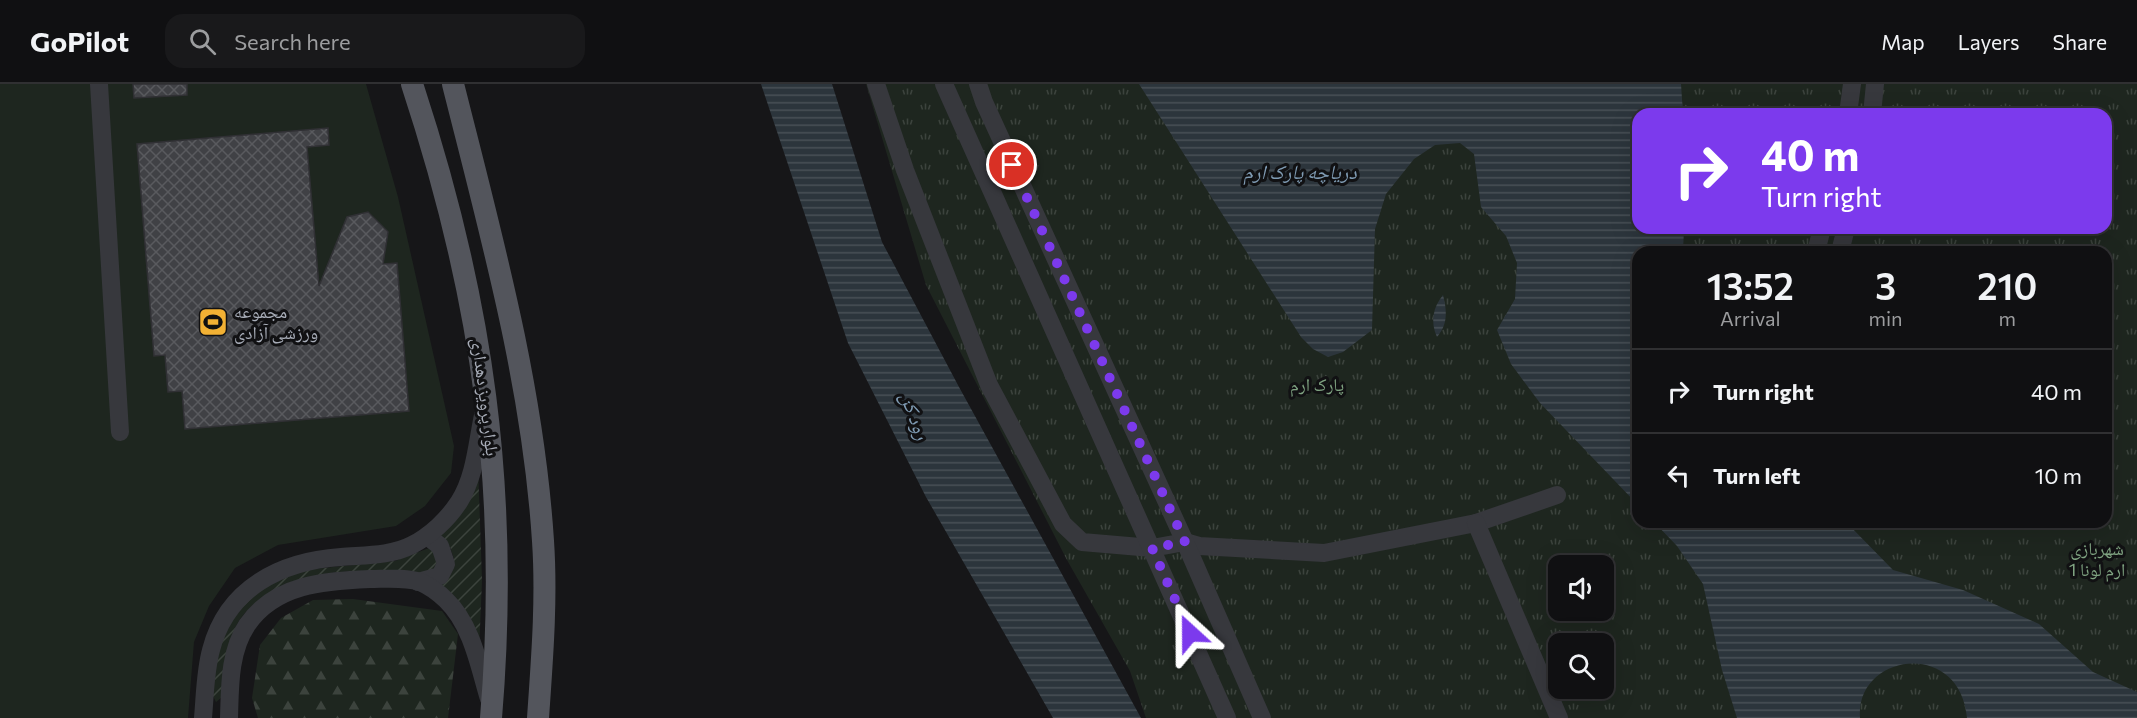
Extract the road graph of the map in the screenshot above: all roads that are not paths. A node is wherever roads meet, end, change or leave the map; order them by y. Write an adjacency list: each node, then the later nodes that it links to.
1 (99, 84): 12 (street)
2 (412, 84): 11 (main road, بلوار پرویز دهداری)
3 (453, 84): 22 (main road, بلوار پرویز دهداری)
4 (876, 84): 17 (street)
5 (944, 84): 17 (street)
6 (978, 84): 16 (street)
7 (1852, 84): 9 (street)
8 (1875, 84): 10 (street)
9 (1849, 108)
10 (1873, 108)
11 (487, 395): 15 (street); 19 (main road, بلوار پرویز دهداری)
12 (120, 432)
13 (1557, 495): 14 (street)
14 (1476, 523): 16 (street); 25 (street)
15 (427, 536): 18 (street); 20 (street)
16 (1185, 542): 17 (street); 24 (street)
17 (1152, 548): 23 (street)
18 (418, 582): 19 (street); 21 (street)
19 (491, 712)
20 (202, 718)
21 (229, 718)
22 (538, 718)
23 (1227, 718)
24 (1262, 718)
25 (1559, 718)

